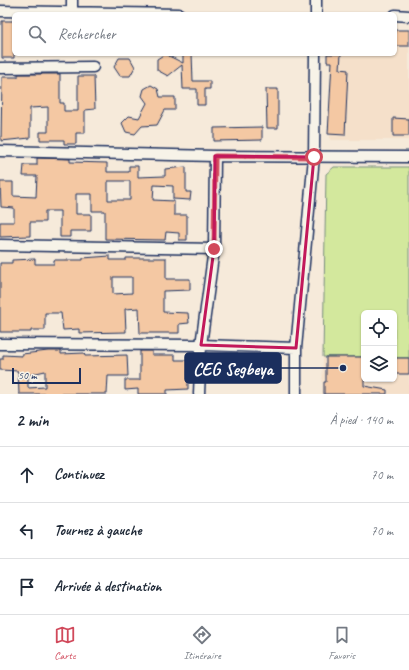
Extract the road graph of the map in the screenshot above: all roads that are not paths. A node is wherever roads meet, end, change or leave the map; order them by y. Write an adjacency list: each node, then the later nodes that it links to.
1 (72, 0): 5 (street)
2 (316, 0): 6 (street)
3 (0, 11): 4 (street)
4 (36, 12)
5 (72, 12)
6 (316, 12)
7 (397, 15): 8 (street)
8 (409, 16)
9 (315, 56): 14 (street)
10 (93, 67): 11 (street)
11 (0, 68)
12 (0, 151): 13 (street)
13 (215, 156): 14 (street); 17 (street)
14 (314, 157): 15 (street); 20 (street)
15 (409, 157)
16 (0, 245): 17 (street)
17 (214, 249): 19 (street)
18 (0, 344): 19 (street)
19 (201, 345): 20 (street); 21 (street)
20 (296, 348): 22 (street)
21 (199, 394)
22 (296, 394)

